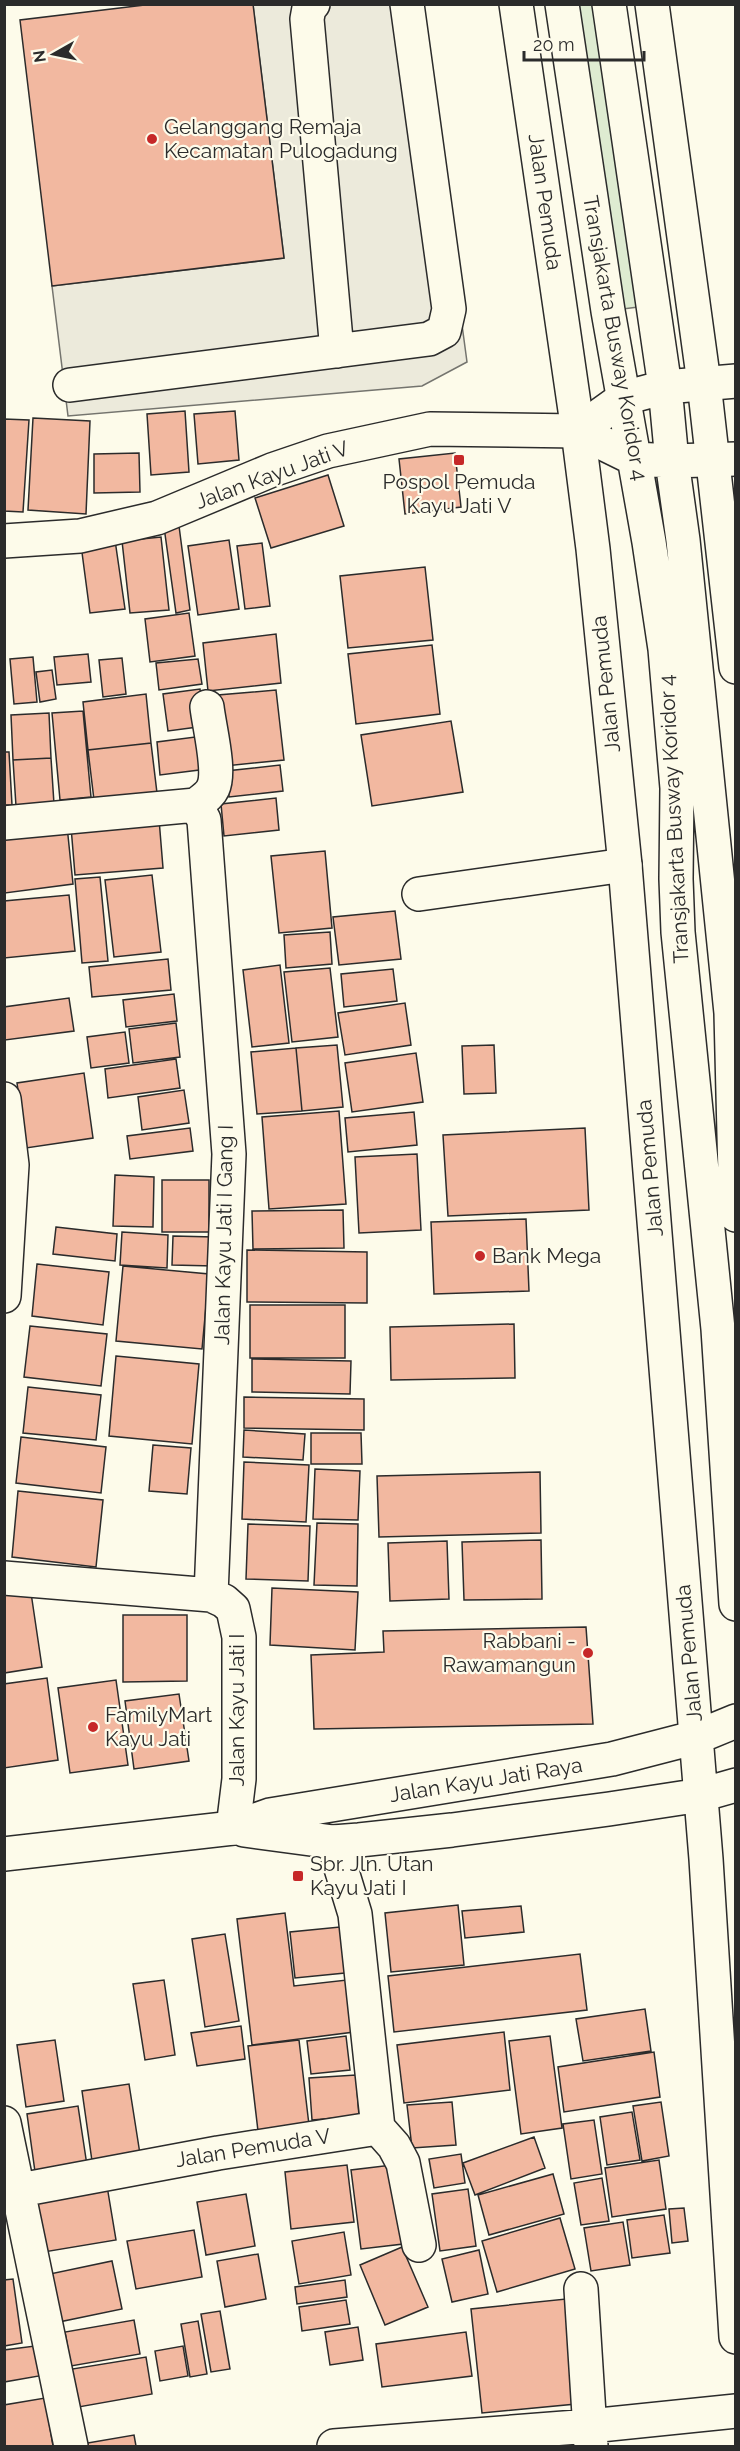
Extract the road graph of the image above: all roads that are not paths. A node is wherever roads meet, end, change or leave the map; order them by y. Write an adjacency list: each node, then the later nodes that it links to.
1 (313, 4): 7 (main road)
2 (407, 4): 7 (main road)
3 (516, 4): 12 (main road, Jalan Pemuda)
4 (562, 4): 11 (main road, Transjakarta Busway Koridor 4)
5 (609, 4): 10 (main road, Transjakarta Busway Koridor 4)
6 (652, 4): 8 (main road)
7 (337, 351): 9 (main road)
8 (720, 382): 10 (main road); 14 (main road)
9 (70, 385)
10 (665, 387): 11 (main road); 15 (main road, Transjakarta Busway Koridor 4)
11 (624, 398): 12 (main road); 13 (main road, Transjakarta Busway Koridor 4)
12 (578, 431): 13 (main road); 16 (main road, Jalan Kayu Jati V); 21 (main road, Jalan Pemuda)
13 (635, 459): 15 (main road); 28 (main road, Transjakarta Busway Koridor 4)
14 (724, 460): 15 (main road); 17 (main road)
15 (672, 461): 24 (main road, Transjakarta Busway Koridor 4)
16 (4, 541)
17 (735, 667)
18 (207, 707): 19 (main road)
19 (196, 805): 20 (main road); 27 (main road, Jalan Kayu Jati I Gang I)
20 (4, 823)
21 (626, 866): 22 (main road); 30 (main road, Jalan Pemuda)
22 (419, 894)
23 (4, 1099): 25 (main road)
24 (735, 1215)
25 (4, 1296)
26 (4, 1578): 27 (main road)
27 (211, 1595): 33 (main road, Jalan Kayu Jati I)
28 (735, 1604)
29 (735, 1721): 30 (main road, Jalan Kayu Jati Raya)
30 (696, 1737): 32 (main road, Jalan Pemuda); 33 (main road, Jalan Kayu Jati Raya)
31 (735, 1785): 32 (main road, Jalan Kayu Jati Raya)
32 (701, 1795): 34 (main road, Jalan Kayu Jati Raya); 41 (main road, Jalan Pemuda)
33 (233, 1828): 34 (main road, Jalan Kayu Jati Raya); 35 (main road, Jalan Kayu Jati Raya)
34 (333, 1842): 37 (main road)
35 (4, 1854)
36 (4, 2123): 38 (main road)
37 (378, 2128): 38 (main road, Jalan Pemuda V); 39 (main road)
38 (12, 2192): 44 (main road)
39 (419, 2245)
40 (581, 2289): 43 (main road)
41 (735, 2337)
42 (735, 2411): 43 (main road)
43 (591, 2436): 45 (main road)
44 (71, 2446)
45 (334, 2446)

